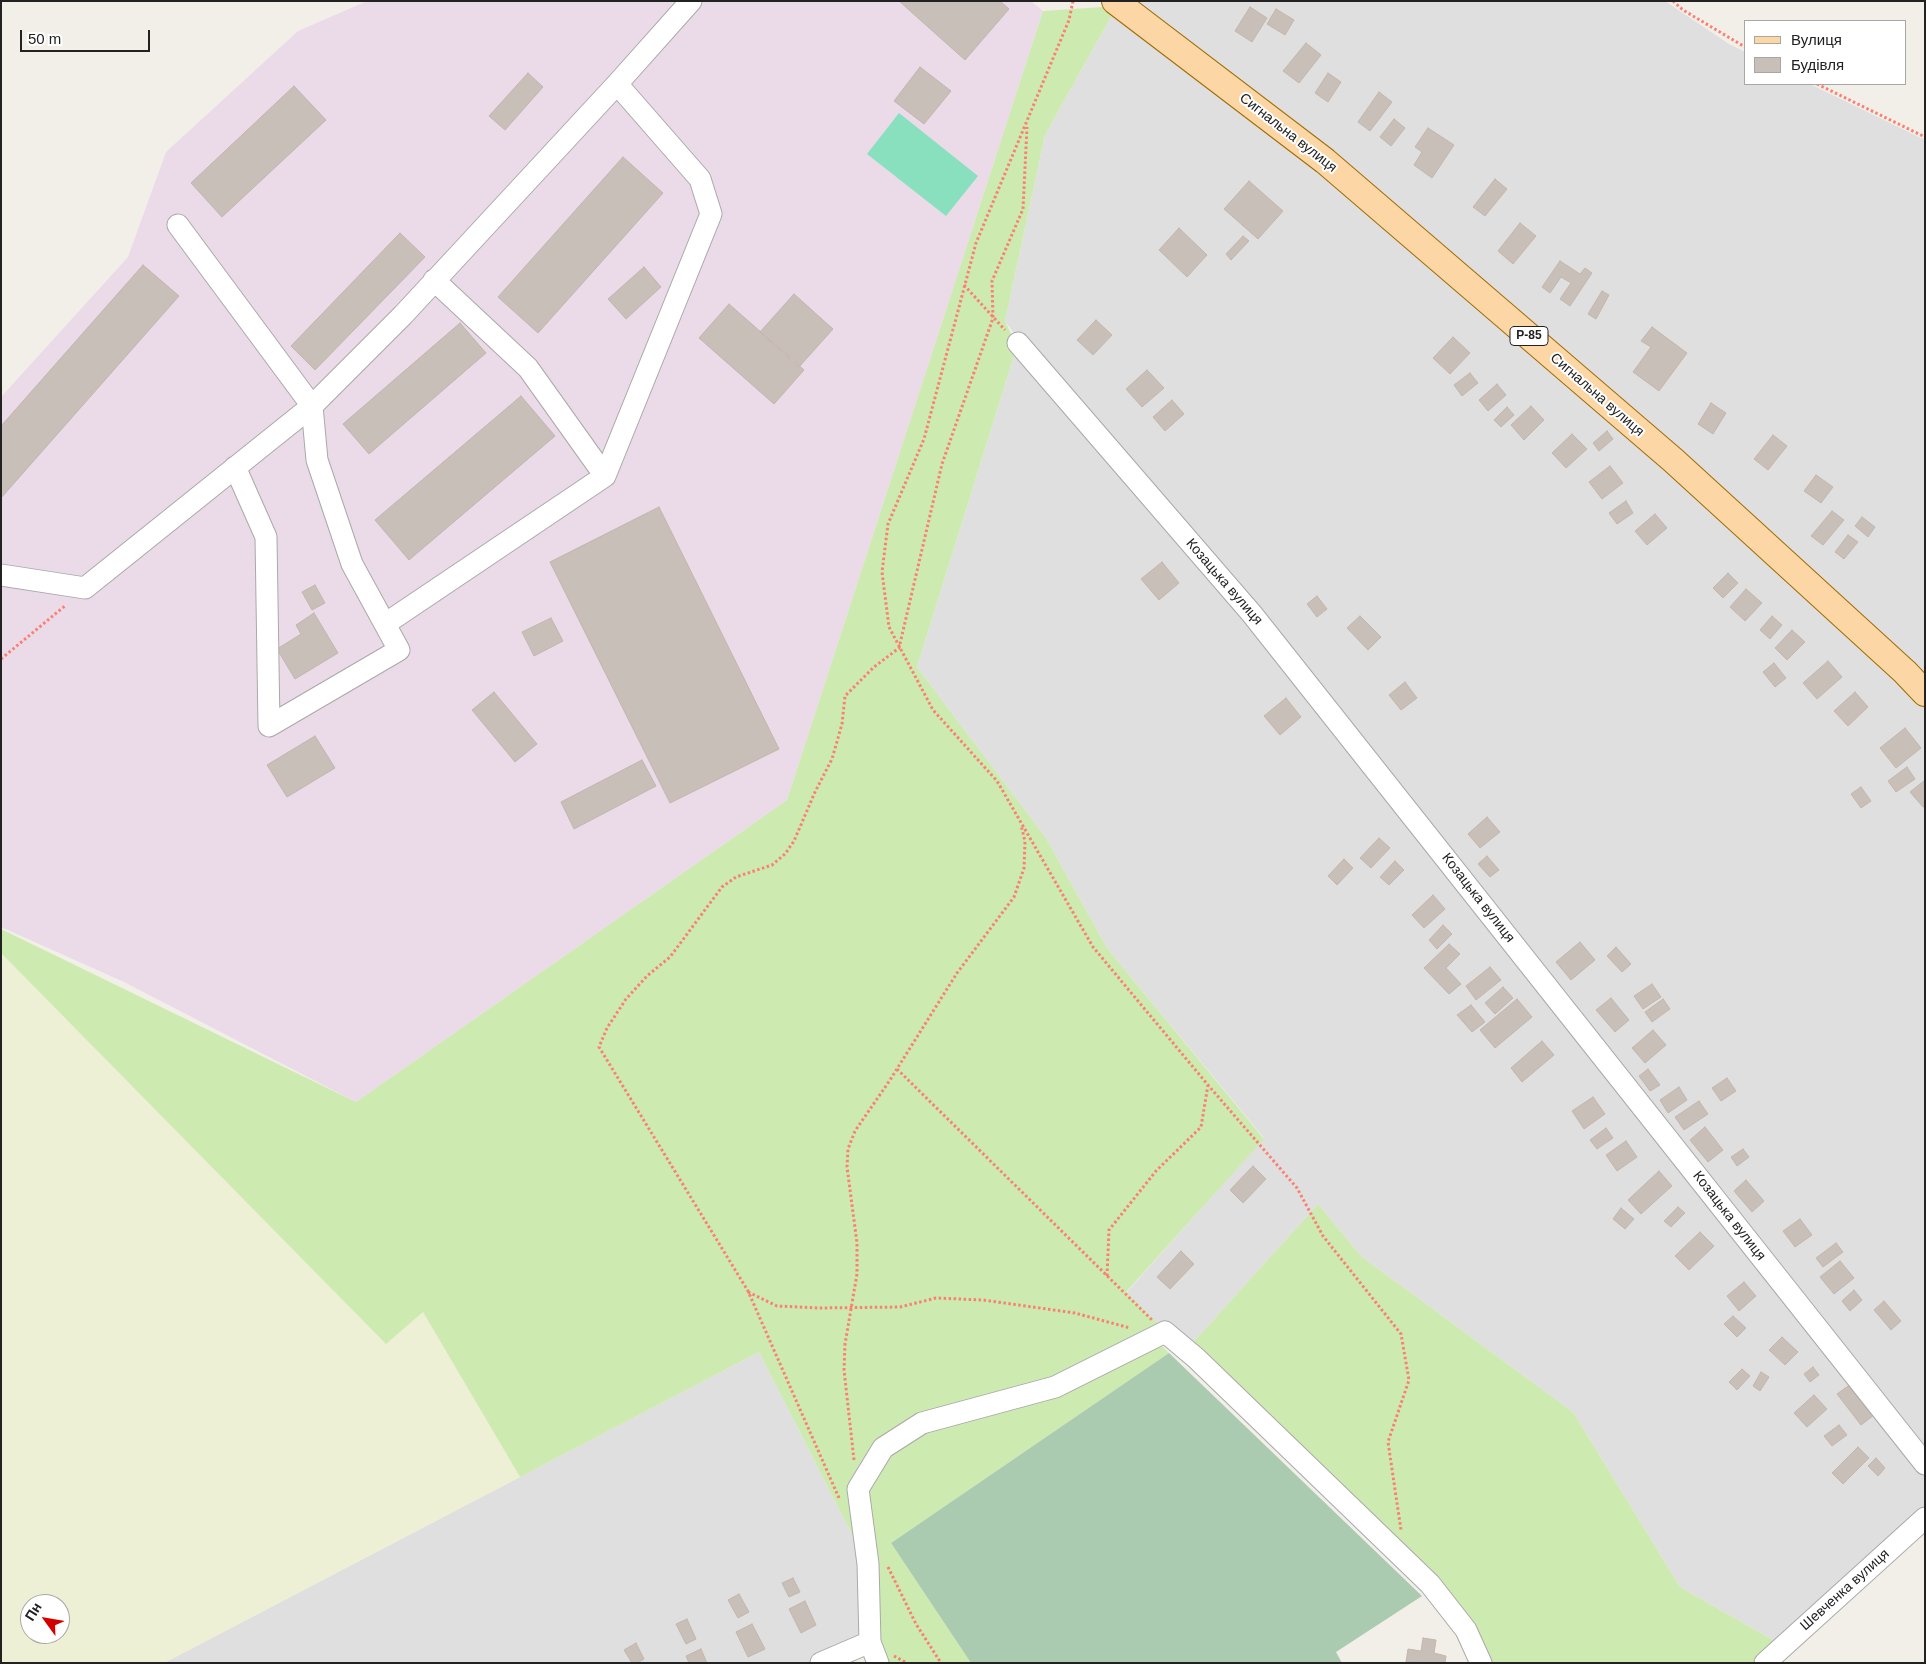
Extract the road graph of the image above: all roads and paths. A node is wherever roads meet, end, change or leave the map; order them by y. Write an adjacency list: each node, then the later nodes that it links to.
1 (691, 1): 6 (street)
2 (1073, 1): 8 (path)
3 (1115, 1): 23 (main road, Сигнальна вулиця / Р-85)
4 (1673, 1): 5 (path)
5 (1744, 46)
6 (617, 84): 11 (street); 17 (street)
7 (1820, 85): 9 (path)
8 (1027, 124): 12 (path); 13 (path)
9 (1925, 137)
10 (178, 225): 15 (street)
11 (434, 280): 15 (street); 17 (street)
12 (964, 285): 13 (path); 21 (path)
13 (993, 318): 14 (path); 21 (path)
14 (1018, 343): 32 (street, Козацька вулиця)
15 (312, 406): 16 (street); 20 (street)
16 (236, 467): 19 (street); 20 (street)
17 (604, 476): 20 (street)
18 (1, 575): 19 (street)
19 (85, 588): 22 (path)
20 (385, 624)
21 (899, 648): 24 (path); 28 (path)
22 (1, 659)
23 (1925, 693)
24 (1019, 820): 25 (path); 26 (path)
25 (897, 1069): 27 (path); 29 (path)
26 (1208, 1085): 27 (path); 36 (path)
27 (1107, 1276): 31 (path)
28 (748, 1291): 29 (path); 34 (path)
29 (851, 1307): 30 (path); 33 (path)
30 (1132, 1328)
31 (1164, 1332): 33 (street); 36 (street)
32 (1925, 1464)
33 (858, 1489): 38 (street)
34 (841, 1502)
35 (1925, 1518): 43 (street, Шевченка вулиця)
36 (1406, 1560): 42 (street)
37 (885, 1562): 41 (path)
38 (870, 1642): 39 (street); 40 (street)
39 (821, 1663)
40 (878, 1663)
41 (941, 1663)
42 (1481, 1663)
43 (1764, 1663)

